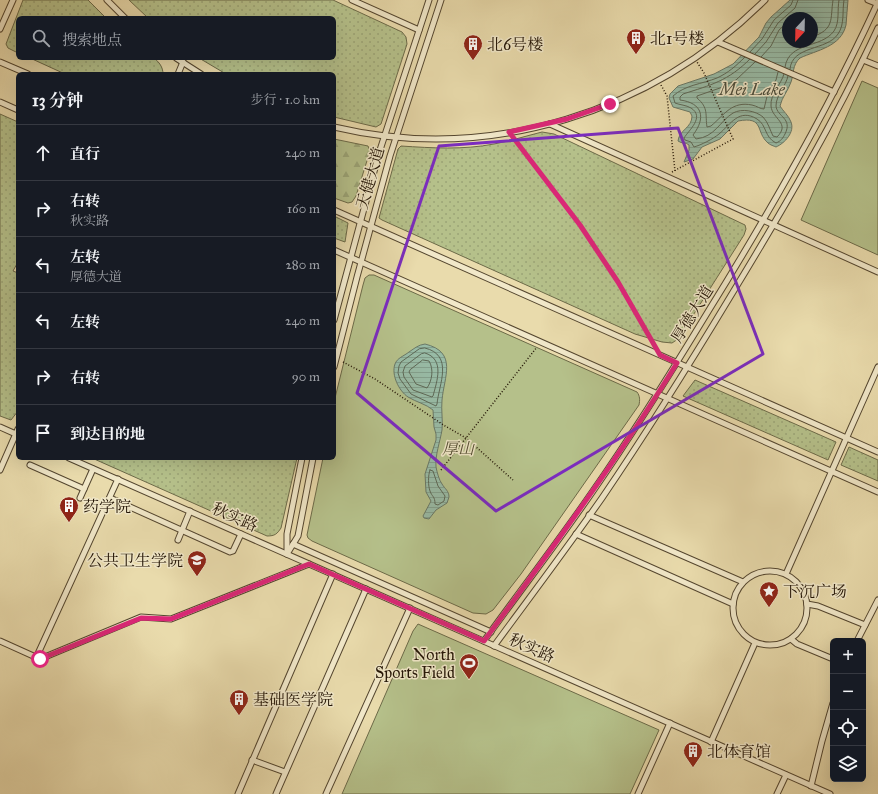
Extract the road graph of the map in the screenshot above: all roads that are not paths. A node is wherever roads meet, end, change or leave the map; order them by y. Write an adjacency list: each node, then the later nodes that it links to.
1 (13, 0): 11 (lane)
2 (107, 0): 9 (lane)
3 (352, 0): 12 (lane)
4 (429, 0): 12 (lane, 天健大道)
5 (441, 0): 28 (lane, 天健大道)
6 (765, 0): 13 (lane)
7 (868, 0): 8 (lane)
8 (878, 3): 22 (lane, 厚德大道)
9 (123, 16)
10 (878, 28): 15 (lane, 厚德大道)
11 (0, 29)
12 (419, 30): 27 (lane, 天健大道)
13 (718, 42): 22 (lane); 25 (lane)
14 (180, 60): 17 (lane)
15 (863, 60): 18 (lane); 32 (lane, 厚德大道)
16 (0, 62): 19 (lane)
17 (183, 62): 20 (lane); 21 (lane)
18 (878, 66)
19 (23, 72)
20 (179, 72)
21 (198, 72)
22 (834, 92): 30 (lane, 厚德大道)
23 (0, 102): 24 (lane)
24 (16, 109)
25 (550, 124): 28 (lane); 30 (lane)
26 (336, 126): 27 (lane)
27 (384, 135): 28 (lane); 31 (lane, 天健大道)
28 (396, 136): 33 (lane, 天健大道)
29 (336, 211): 31 (lane)
30 (764, 220): 32 (lane); 40 (lane, 厚德大道)
31 (360, 222): 33 (lane); 35 (lane, 天健大道)
32 (774, 224): 37 (lane); 41 (lane, 厚德大道)
33 (370, 226): 36 (lane, 天健大道); 40 (lane)
34 (336, 251): 35 (lane)
35 (350, 257): 36 (lane); 38 (lane, 天健大道)
36 (361, 262): 39 (lane, 天健大道); 43 (lane)
37 (878, 272)
38 (336, 312)
39 (336, 358)
40 (677, 363): 41 (lane); 43 (lane, 厚德大道)
41 (687, 367): 44 (lane, 厚德大道); 48 (lane)
42 (878, 367): 48 (lane)
43 (658, 394): 44 (lane); 80 (lane, 厚德大道)
44 (668, 399): 56 (lane); 63 (lane, 厚德大道)
45 (0, 427): 46 (lane)
46 (16, 433)
47 (16, 435): 55 (lane)
48 (846, 438): 49 (lane); 56 (lane)
49 (878, 452)
50 (74, 460): 54 (lane, 秋实路)
51 (302, 460): 69 (lane)
52 (313, 460): 68 (lane)
53 (30, 465): 58 (lane)
54 (93, 468): 57 (lane, 秋实路); 58 (lane)
55 (0, 470)
56 (832, 471): 59 (lane); 72 (lane)
57 (118, 479): 61 (lane); 62 (lane, 秋实路)
58 (84, 489): 60 (lane)
59 (878, 492)
60 (80, 498)
61 (110, 498): 64 (lane); 88 (lane)
62 (190, 512): 64 (lane); 65 (lane, 秋实路)
63 (589, 515): 66 (lane, 厚德大道); 73 (lane)
64 (182, 530): 65 (lane); 67 (lane)
65 (241, 534): 69 (lane, 秋实路)
66 (576, 534): 76 (lane); 86 (lane, 厚德大道)
67 (178, 540)
68 (293, 544): 69 (lane); 80 (lane)
69 (287, 554): 70 (lane, 秋实路)
70 (309, 564): 71 (lane, 秋实路); 88 (lane)
71 (333, 574): 74 (lane, 秋实路); 92 (lane)
72 (786, 574): 73 (lane); 77 (lane)
73 (743, 582): 76 (lane)
74 (366, 589): 78 (lane, 秋实路); 93 (lane)
75 (878, 600): 79 (lane)
76 (733, 604): 85 (lane)
77 (807, 604): 79 (lane); 82 (lane)
78 (410, 608): 84 (lane, 秋实路); 99 (lane)
79 (865, 626): 81 (lane)
80 (491, 632): 84 (lane, 厚德大道)
81 (859, 638)
82 (791, 639): 85 (lane); 87 (lane)
83 (0, 641): 88 (lane)
84 (484, 641): 86 (lane, 秋实路)
85 (755, 643): 91 (lane)
86 (494, 646): 90 (lane, 秋实路)
87 (830, 657)
88 (36, 658)
89 (831, 710): 95 (lane)
90 (670, 723): 91 (lane, 秋实路); 96 (lane)
91 (712, 742): 94 (lane, 秋实路)
92 (252, 760): 93 (lane); 97 (lane)
93 (285, 772): 98 (lane)
94 (786, 775): 95 (lane, 秋实路); 100 (lane)
95 (811, 786): 101 (lane, 秋实路)
96 (640, 793)
97 (238, 794)
98 (276, 794)
99 (326, 794)
100 (778, 794)
101 (830, 794)

